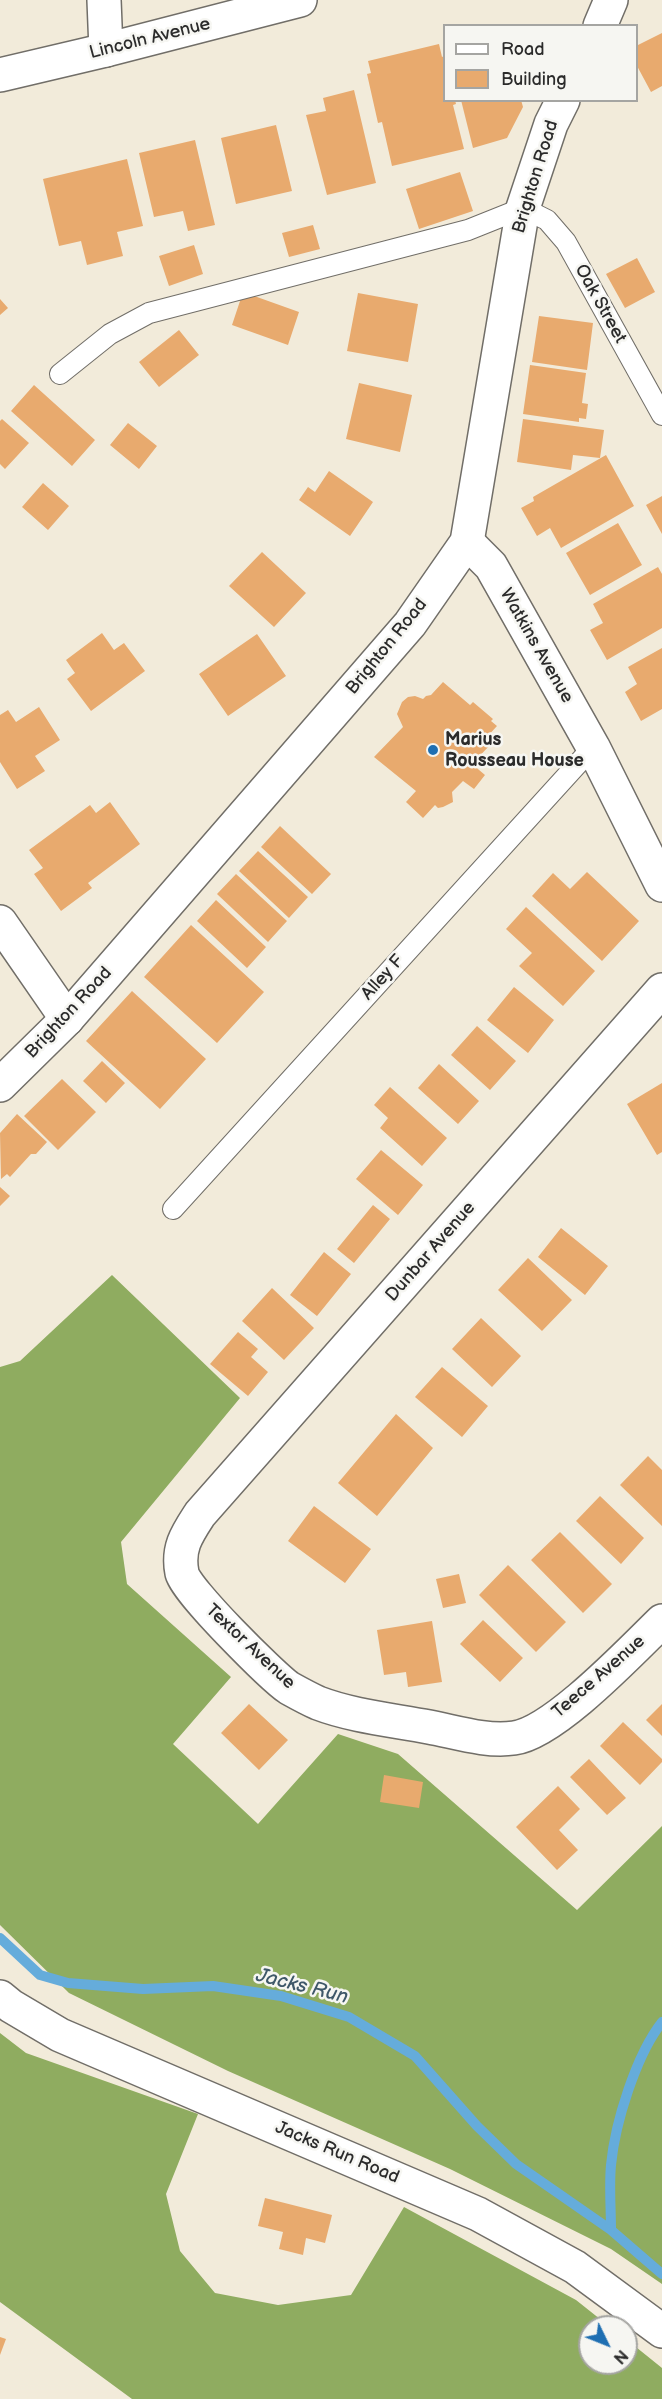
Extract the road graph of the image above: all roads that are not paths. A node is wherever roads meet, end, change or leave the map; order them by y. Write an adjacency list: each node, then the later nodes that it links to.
1 (104, 0): 5 (street)
2 (300, 0): 5 (street, Lincoln Avenue)
3 (611, 0): 4 (street)
4 (601, 24)
5 (106, 50): 6 (street, Lincoln Avenue)
6 (0, 75)
7 (562, 102): 8 (street, Brighton Road)
8 (523, 208): 9 (lane); 10 (lane, Oak Street); 11 (street, Brighton Road)
9 (60, 374)
10 (662, 415)
11 (466, 542): 12 (street, Watkins Avenue); 16 (street, Brighton Road)
12 (593, 747): 13 (street, Watkins Avenue); 18 (lane, Alley F)
13 (662, 885)
14 (0, 922): 16 (street)
15 (662, 990): 19 (street, Dunbar Avenue)
16 (67, 1019): 17 (street, Brighton Road)
17 (0, 1085)
18 (173, 1209)
19 (200, 1514): 21 (street, Textor Avenue)
20 (662, 1621): 21 (street, Teece Avenue)
21 (535, 1732)
22 (0, 1997): 23 (street, Jacks Run Road)
23 (662, 2331)

